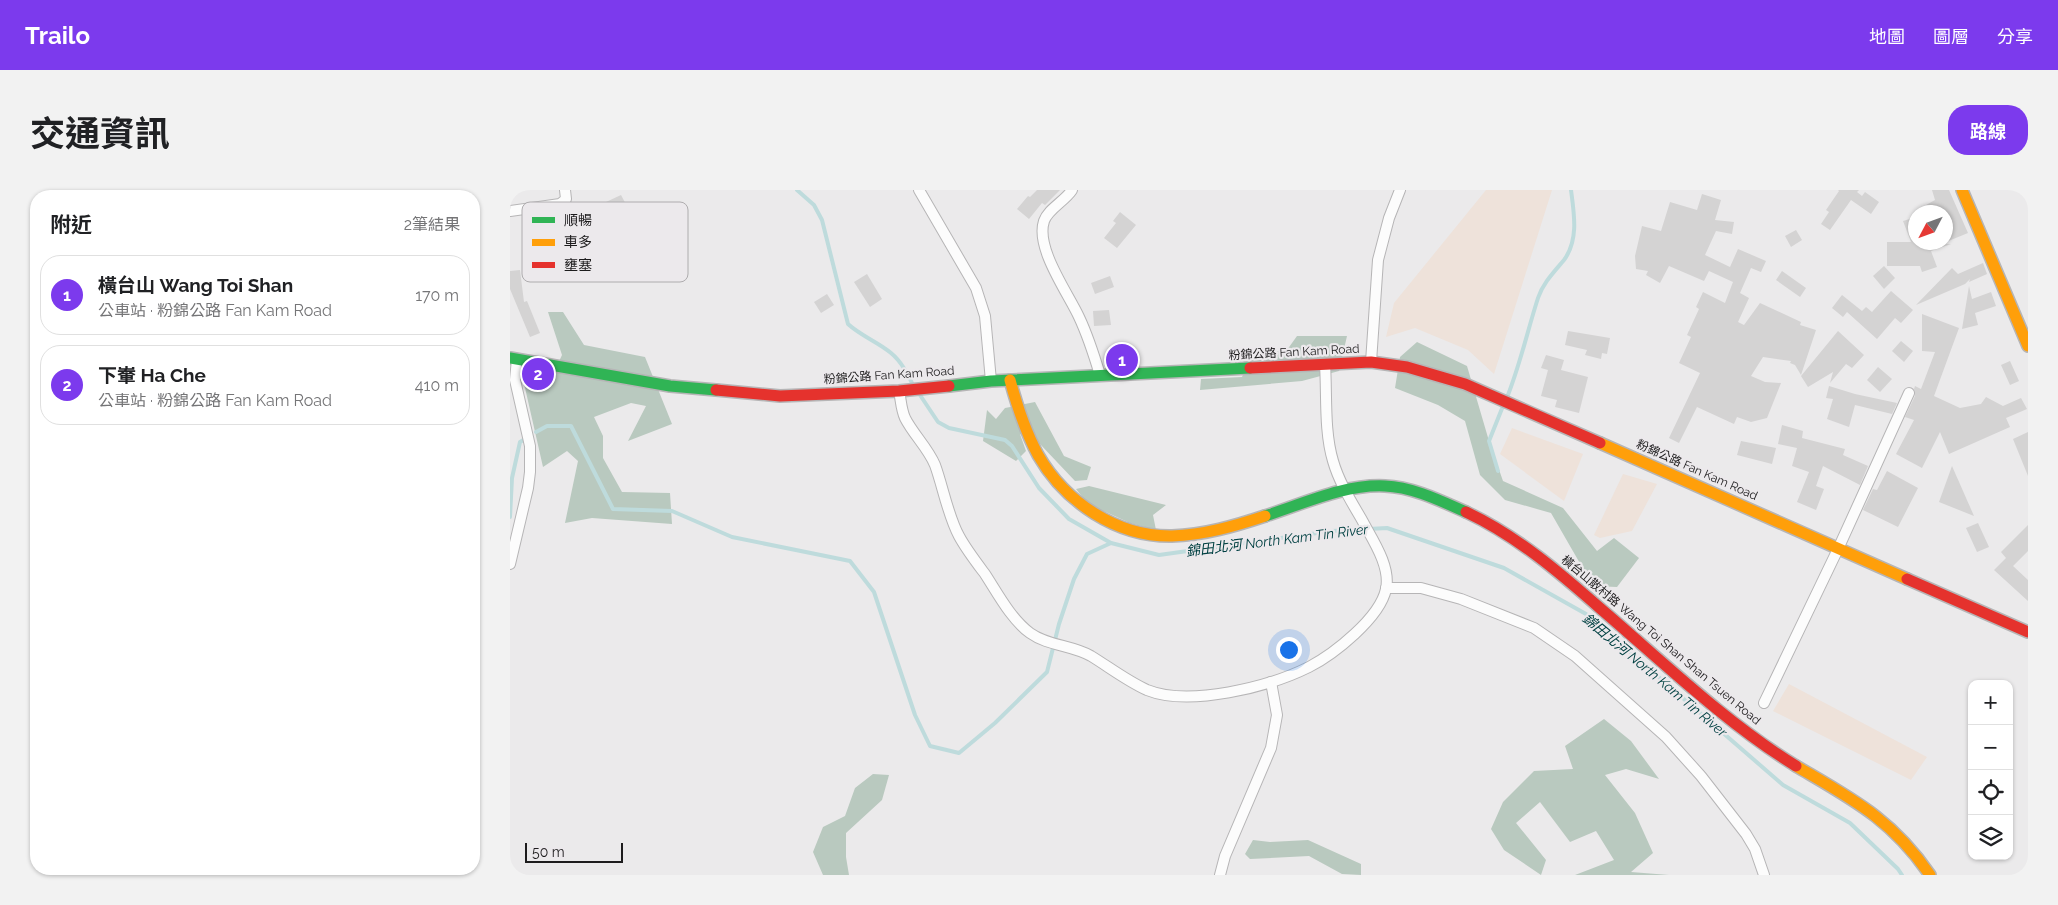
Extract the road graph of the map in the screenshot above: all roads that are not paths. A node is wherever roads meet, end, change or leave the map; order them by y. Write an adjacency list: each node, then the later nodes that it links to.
1 (565, 190): 6 (street)
2 (919, 190): 13 (street)
3 (1072, 190): 11 (street)
4 (1400, 190): 9 (street)
5 (1962, 190): 7 (main road)
6 (562, 202)
7 (2028, 346)
8 (513, 359): 14 (main road, 粉錦公路 Fan Kam Road); 18 (street)
9 (1371, 362): 10 (main road, 粉錦公路 Fan Kam Road); 17 (main road, 粉錦公路 Fan Kam Road)
10 (1325, 364): 11 (main road, 粉錦公路 Fan Kam Road); 16 (street)
11 (1100, 375): 12 (main road, 粉錦公路 Fan Kam Road)
12 (1010, 380): 13 (main road, 粉錦公路 Fan Kam Road); 16 (main road, 橫台山散村路 Wang Toi Shan Shan Tsuen Road)
13 (991, 381): 14 (main road, 粉錦公路 Fan Kam Road)
14 (900, 391): 21 (street)
15 (1909, 393): 17 (street)
16 (1345, 490): 19 (street); 25 (main road, 橫台山散村路 Wang Toi Shan Shan Tsuen Road)
17 (1838, 549): 20 (main road, 粉錦公路 Fan Kam Road); 22 (street)
18 (510, 564)
19 (1386, 588): 21 (street); 24 (street)
20 (2028, 632)
21 (1271, 682): 23 (street)
22 (1764, 703)
23 (1220, 875)
24 (1764, 875)
25 (1930, 875)

